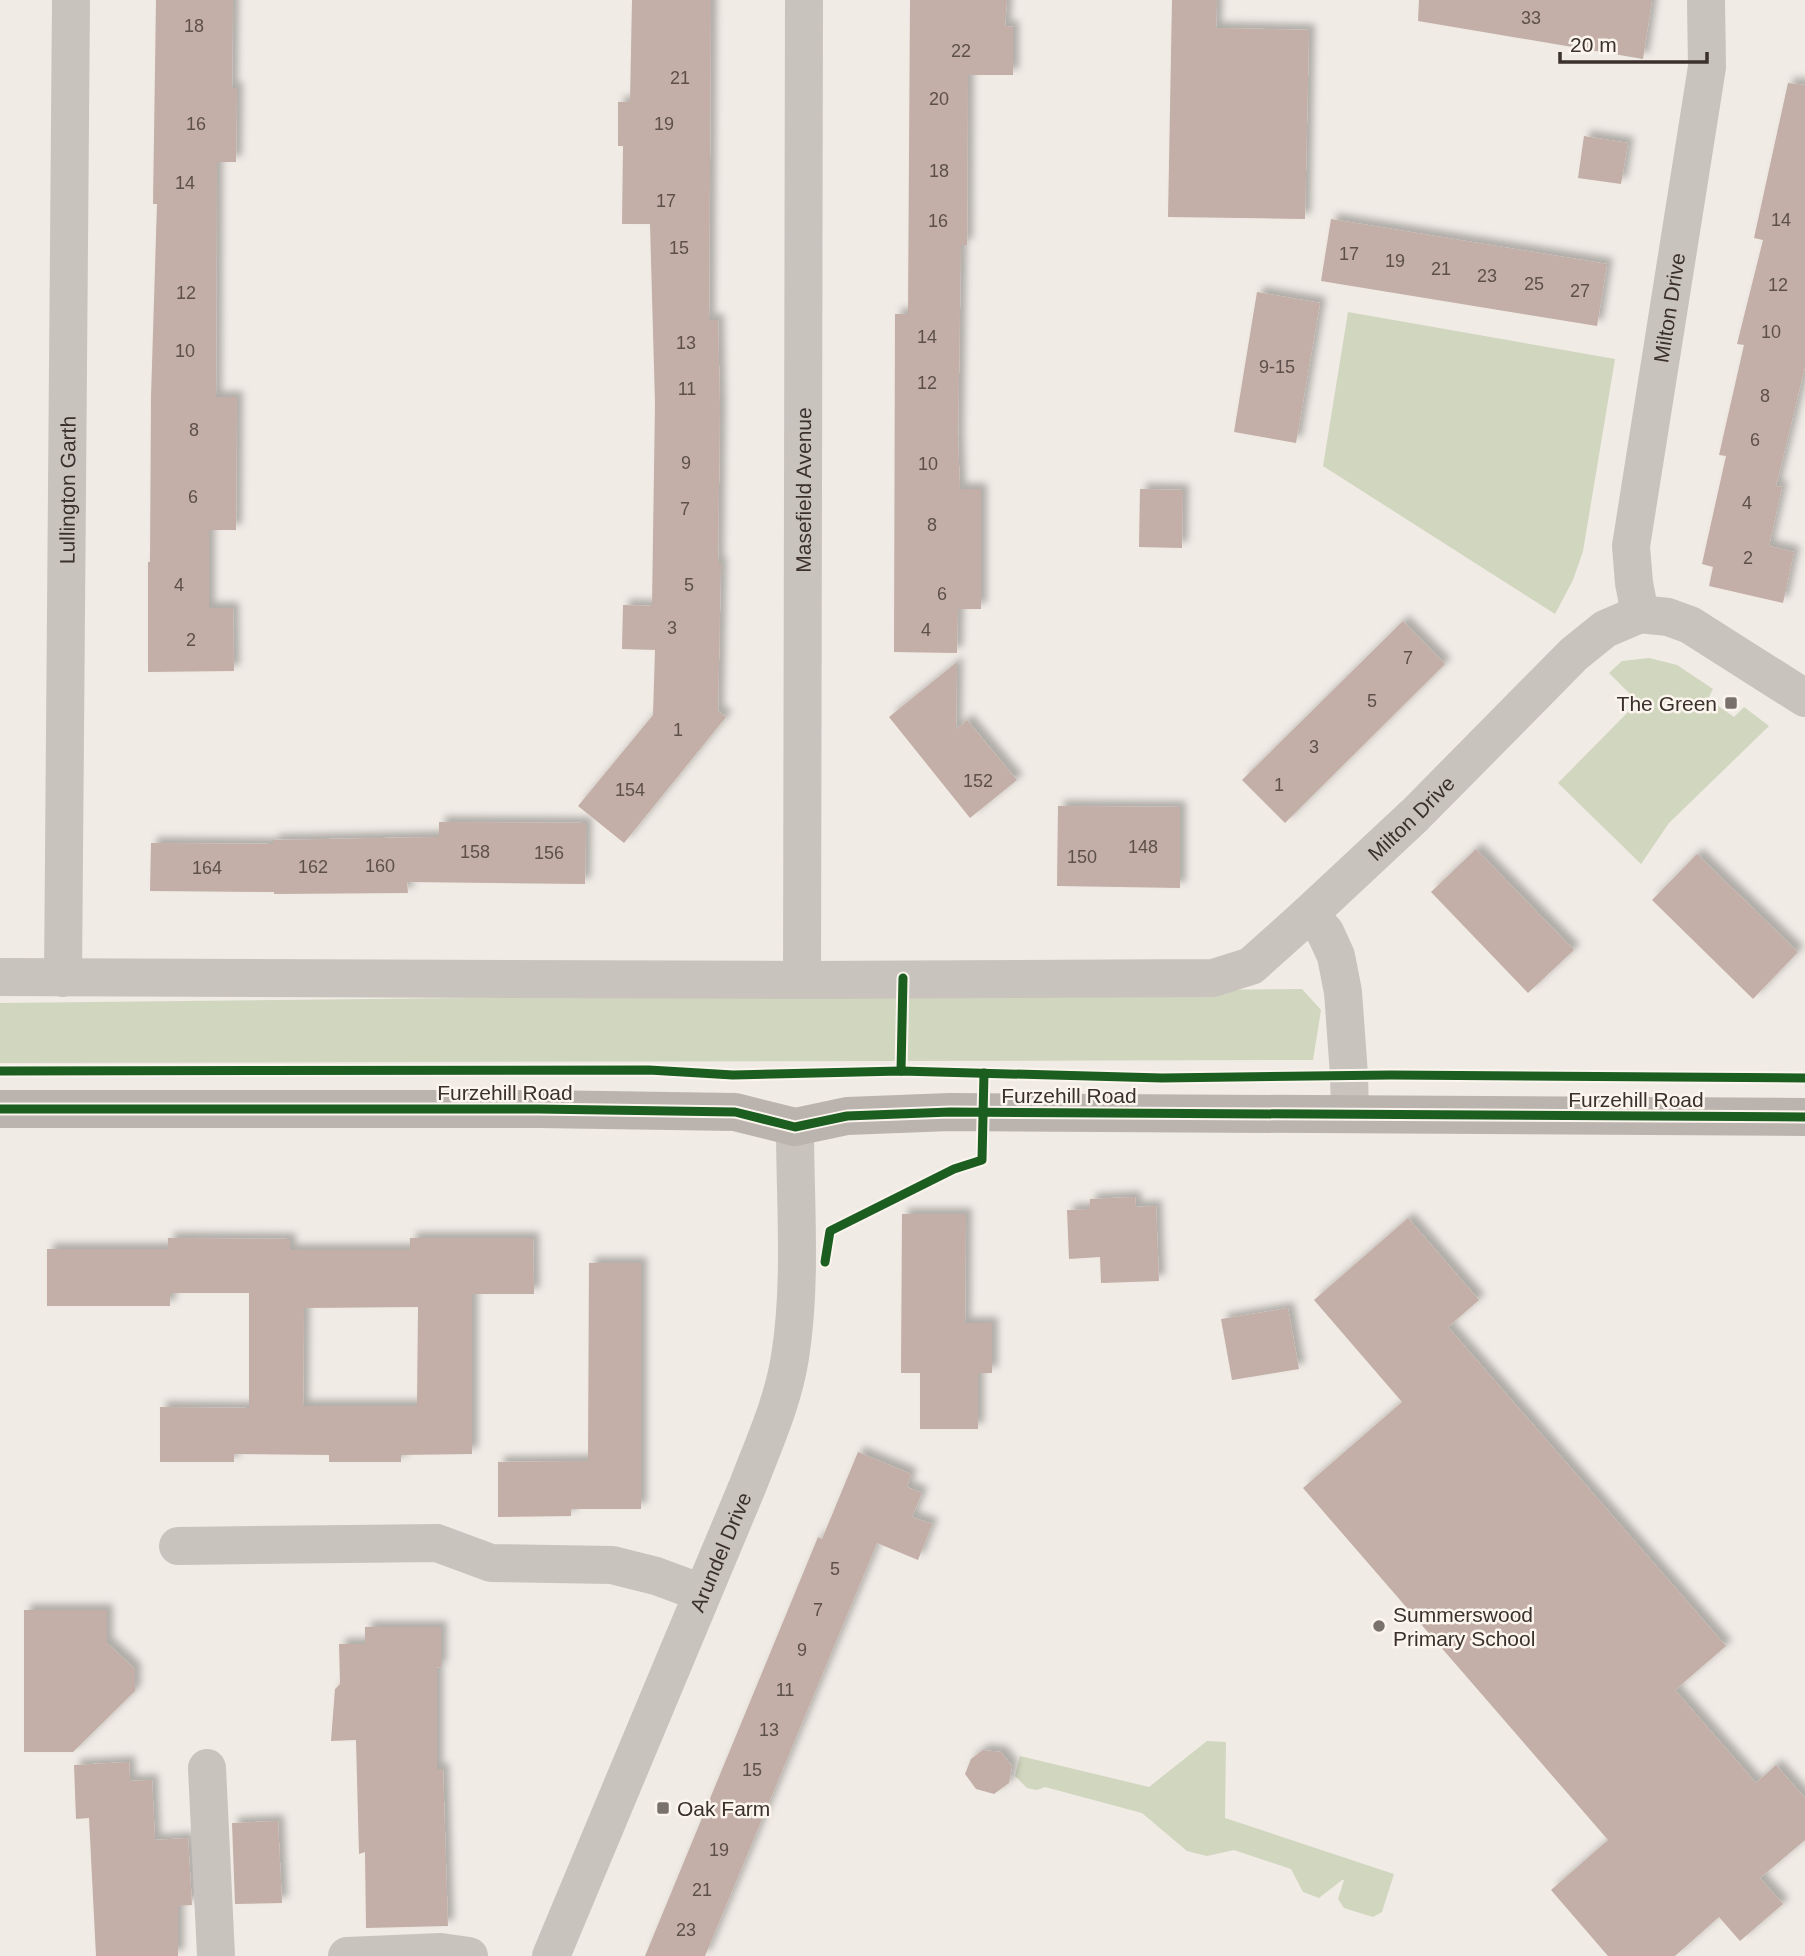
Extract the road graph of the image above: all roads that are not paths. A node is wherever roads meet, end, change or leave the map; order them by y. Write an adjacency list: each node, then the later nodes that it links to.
1 (71, 0): 8 (street, Lullington Garth)
2 (804, 0): 9 (street, Masefield Avenue)
3 (1706, 0): 4 (street, Milton Drive)
4 (1640, 614): 5 (street); 6 (street, Milton Drive)
5 (1805, 698)
6 (1309, 914): 9 (street); 11 (street)
7 (0, 977): 8 (street)
8 (63, 978): 9 (street)
9 (802, 981)
10 (0, 1109): 13 (street, Furzehill Road)
11 (1350, 1114): 12 (street, Furzehill Road); 13 (street, Furzehill Road)
12 (1805, 1117)
13 (795, 1126): 15 (street, Arundel Drive)
14 (178, 1546): 15 (street)
15 (702, 1592): 20 (street, Arundel Drive)
16 (207, 1768): 17 (street)
17 (216, 1956)
18 (347, 1956): 19 (street)
19 (469, 1956)
20 (551, 1956)

